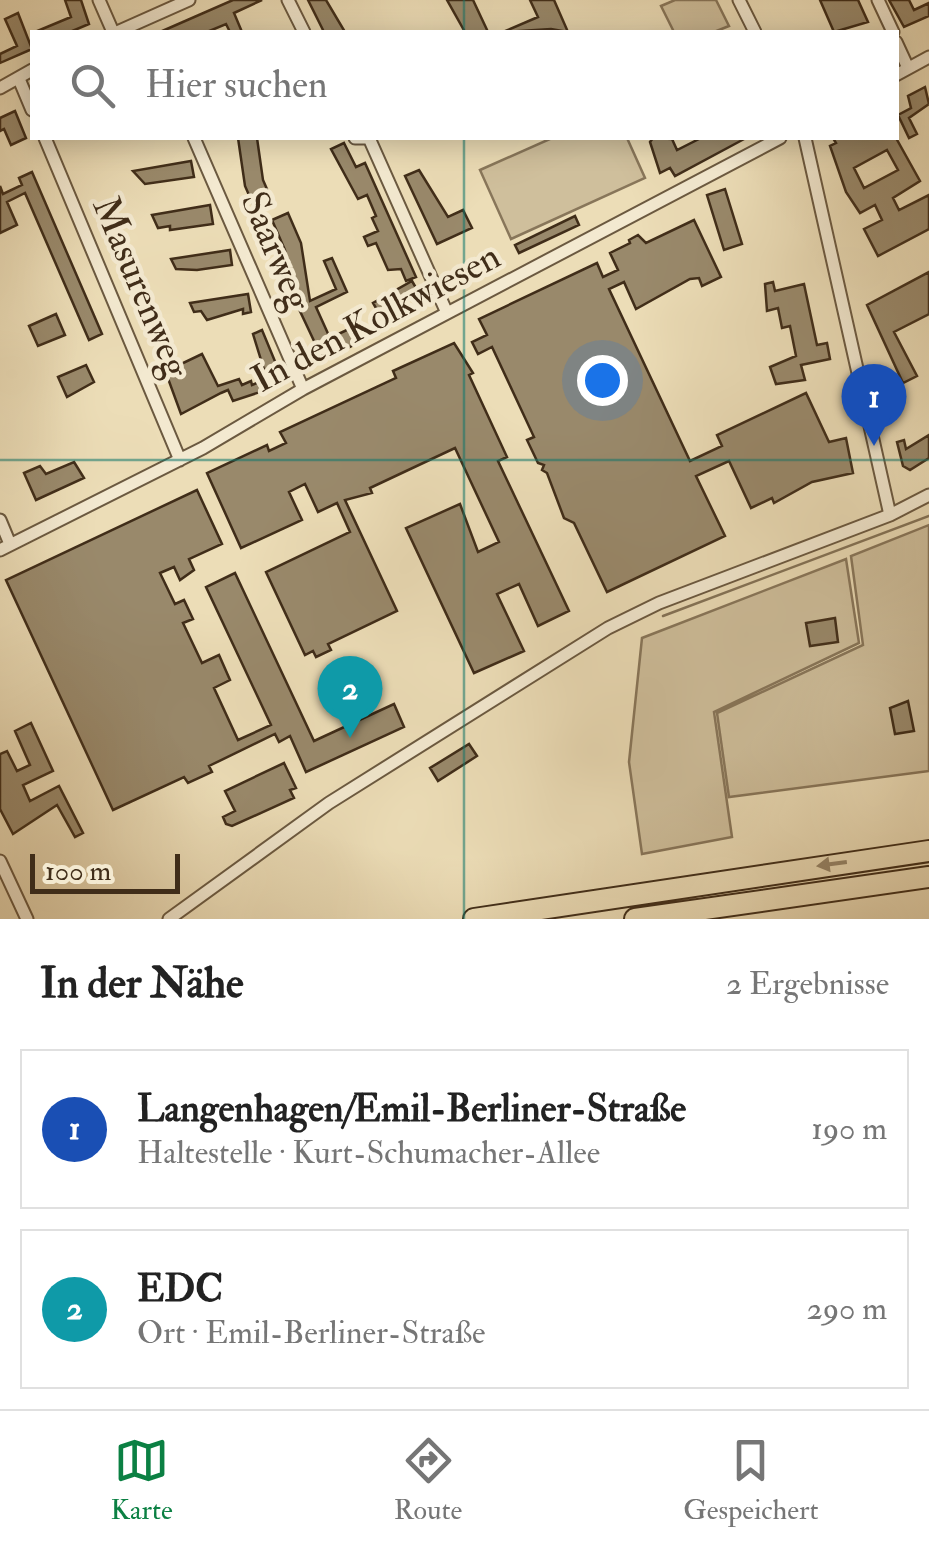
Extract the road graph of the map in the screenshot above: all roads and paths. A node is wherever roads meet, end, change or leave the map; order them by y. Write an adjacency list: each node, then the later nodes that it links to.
1 (100, 0): 7 (street)
2 (189, 0): 6 (street)
3 (288, 0): 8 (street)
4 (739, 0): 9 (street)
5 (878, 0): 10 (street)
6 (147, 26)
7 (114, 30)
8 (303, 30)
9 (754, 30)
10 (891, 30)
11 (929, 58): 13 (street)
12 (30, 71): 14 (street)
13 (902, 72)
14 (19, 79): 15 (street); 16 (street)
15 (0, 88)
16 (30, 105)
17 (45, 140): 24 (street, Masurenweg)
18 (195, 140): 23 (street, Saarweg)
19 (371, 140): 22 (street)
20 (776, 140): 22 (street, In den Kolkwiesen)
21 (805, 140): 26 (street)
22 (446, 313): 23 (street, In den Kolkwiesen)
23 (302, 389): 24 (street, In den Kolkwiesen)
24 (180, 460): 28 (street, In den Kolkwiesen)
25 (929, 495): 26 (street)
26 (890, 514): 33 (street)
27 (0, 520): 28 (street)
28 (5, 547)
29 (929, 851): 34 (highway, one-way to 34)
30 (0, 861): 32 (street)
31 (929, 877): 35 (highway)
32 (27, 919)
33 (169, 919)
34 (474, 919)
35 (635, 919)

